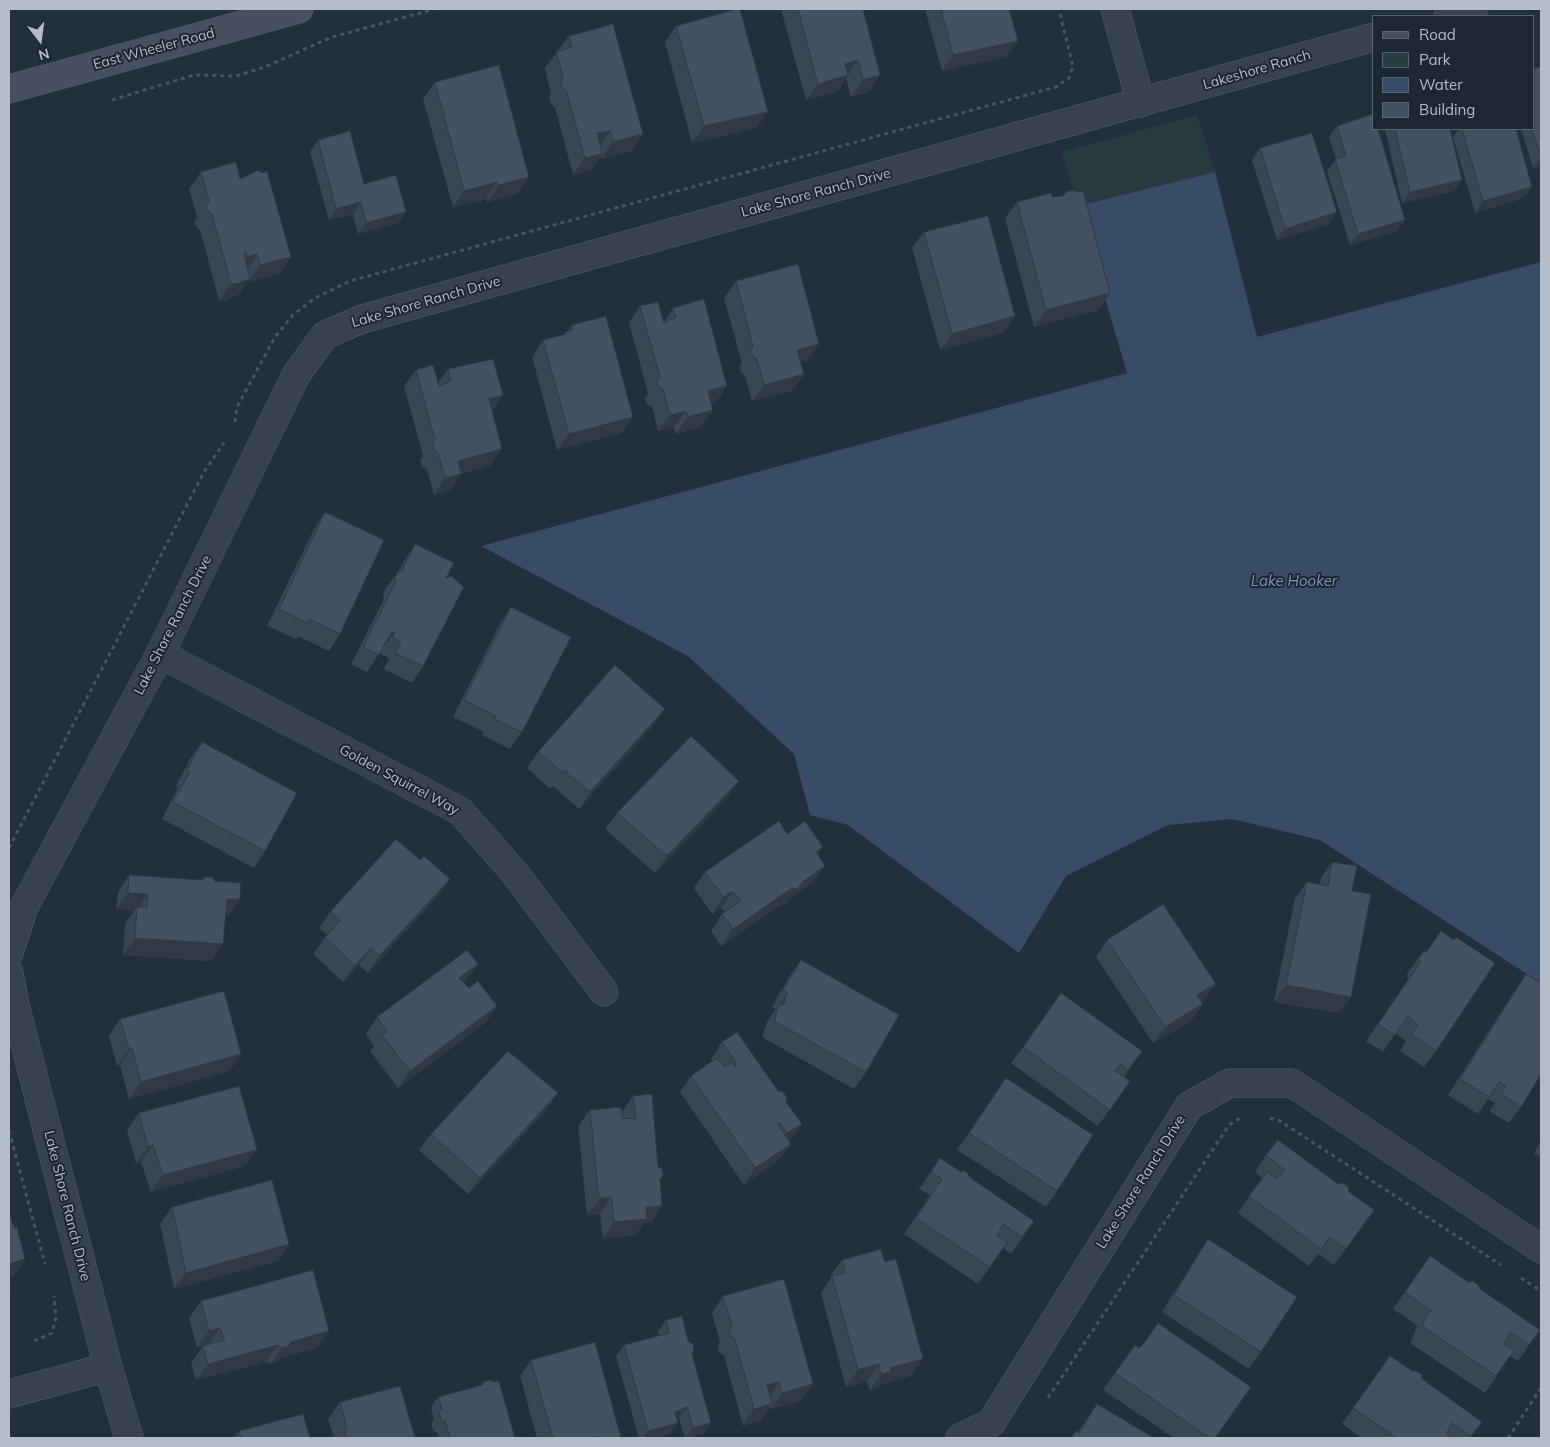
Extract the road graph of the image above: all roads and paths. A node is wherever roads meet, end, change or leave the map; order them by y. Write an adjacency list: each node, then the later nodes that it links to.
1 (299, 9): 8 (street, East Wheeler Road)
2 (435, 9): 9 (path)
3 (1059, 9): 11 (path)
4 (1115, 9): 10 (street)
5 (1474, 9): 6 (street)
6 (1452, 15)
7 (1372, 38): 10 (street, Lakeshore Ranch)
8 (9, 89)
9 (112, 100)
10 (1141, 103): 13 (street, Lake Shore Ranch Drive)
11 (232, 430)
12 (229, 437): 14 (path)
13 (160, 654): 15 (street, Lake Shore Ranch Drive); 17 (street, Golden Squirrel Way)
14 (9, 848)
15 (9, 953)
16 (9, 973): 28 (street, Lake Shore Ranch Drive)
17 (604, 992)
18 (1244, 1115): 31 (path)
19 (1261, 1115): 23 (path)
20 (9, 1132): 22 (path)
21 (1541, 1249): 33 (street, Lake Shore Ranch Drive)
22 (46, 1268)
23 (1508, 1270)
24 (1517, 1275): 26 (path)
25 (51, 1286): 27 (path)
26 (1541, 1291)
27 (34, 1341)
28 (108, 1367): 30 (street); 32 (street, Lake Shore Ranch Drive)
29 (1541, 1388): 34 (path)
30 (9, 1394)
31 (1044, 1405)
32 (129, 1438)
33 (960, 1438)
34 (1508, 1438)

